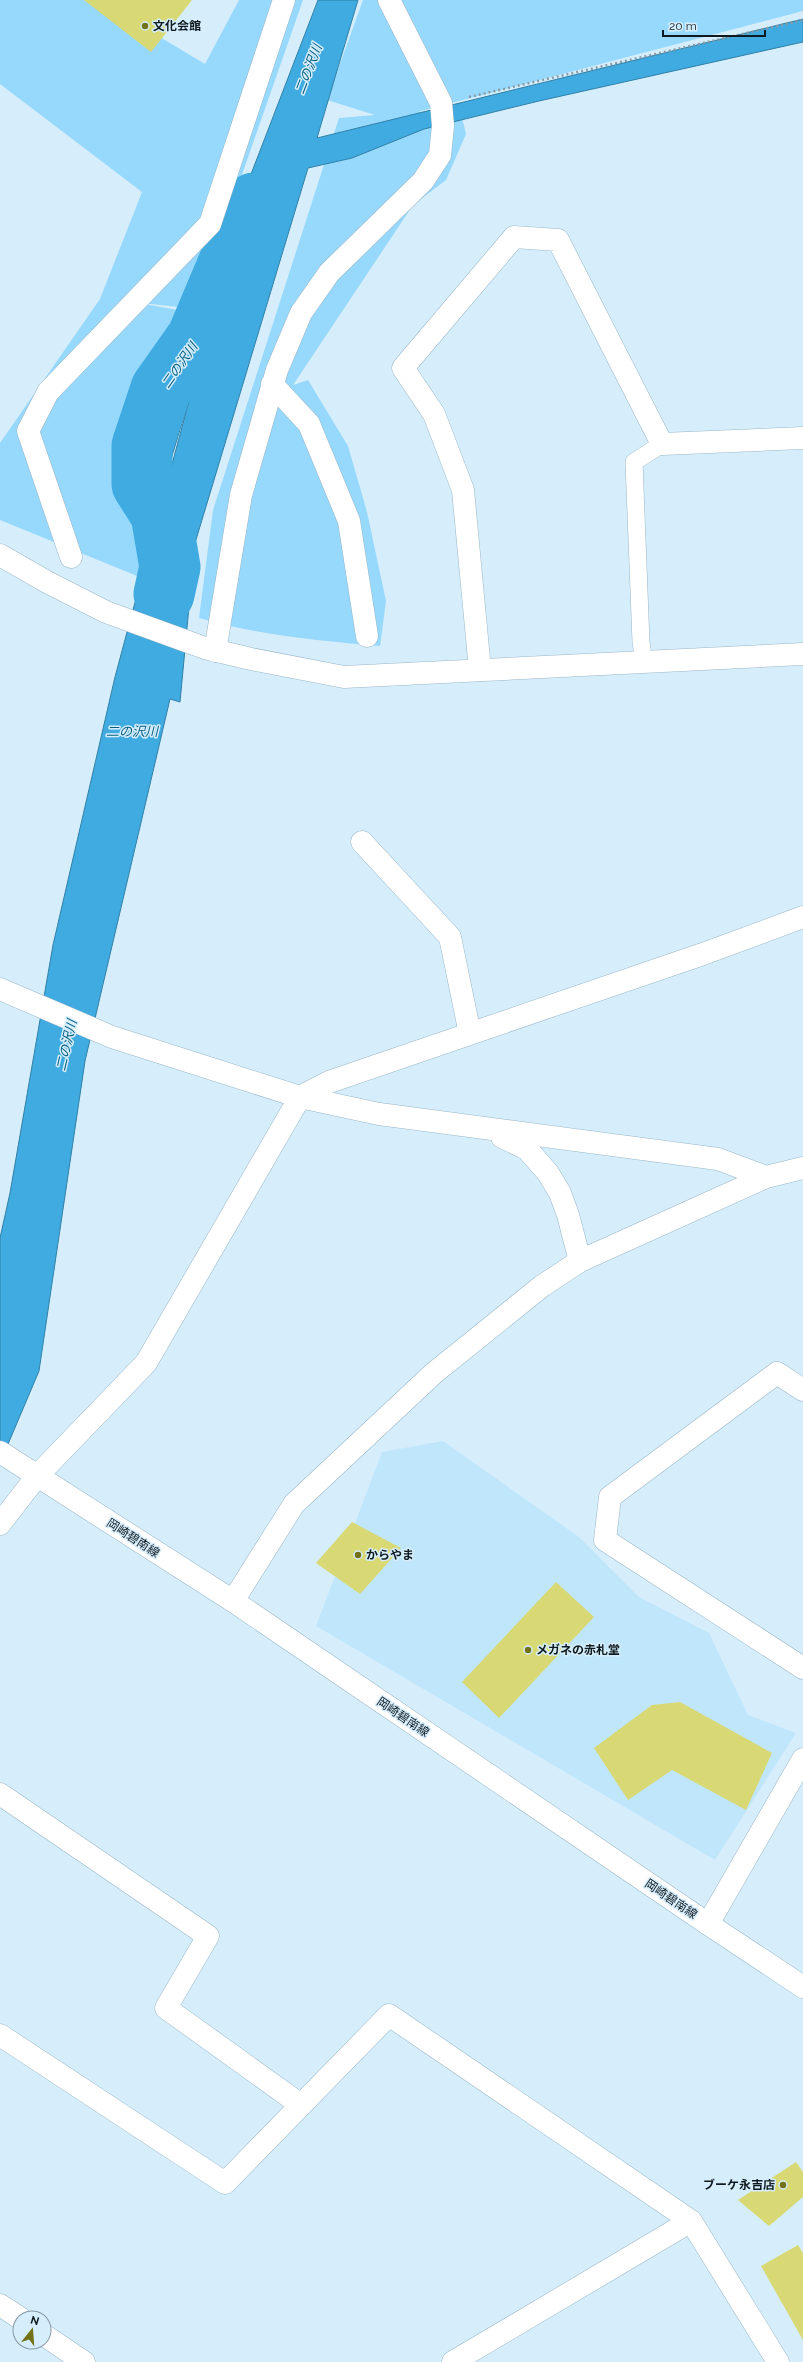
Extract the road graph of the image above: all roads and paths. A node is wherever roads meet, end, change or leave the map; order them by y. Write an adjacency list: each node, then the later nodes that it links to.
1 (284, 0): 9 (street)
2 (389, 0): 4 (street)
3 (803, 20): 4 (path)
4 (441, 103): 5 (street)
5 (272, 384): 10 (street); 11 (street)
6 (803, 438): 7 (street)
7 (662, 444): 13 (lane); 14 (street)
8 (0, 555): 11 (street)
9 (71, 557)
10 (367, 636)
11 (210, 649): 14 (street)
12 (803, 654): 13 (street)
13 (644, 663): 14 (street)
14 (480, 670)
15 (362, 842): 18 (street)
16 (803, 917): 18 (street)
17 (0, 989): 19 (street)
18 (470, 1034): 19 (street)
19 (300, 1097): 20 (street); 26 (street)
20 (481, 1128): 22 (street); 23 (street)
21 (803, 1168): 22 (street)
22 (766, 1177): 23 (street)
23 (580, 1261): 28 (street)
24 (803, 1390): 29 (street)
25 (0, 1452): 26 (street, 岡崎碧南線)
26 (37, 1476): 27 (street); 28 (street, 岡崎碧南線)
27 (0, 1524)
28 (233, 1601): 32 (street, 岡崎碧南線)
29 (803, 1668)
30 (803, 1759): 32 (street)
31 (0, 1794): 35 (street)
32 (708, 1924): 33 (street, 岡崎碧南線)
33 (803, 1986)
34 (0, 2035): 35 (street)
35 (301, 2105): 36 (street)
36 (691, 2220): 41 (street); 42 (street)
37 (0, 2305): 38 (street)
38 (12, 2313)
39 (52, 2340): 40 (street)
40 (84, 2362)
41 (453, 2362)
42 (778, 2362)

